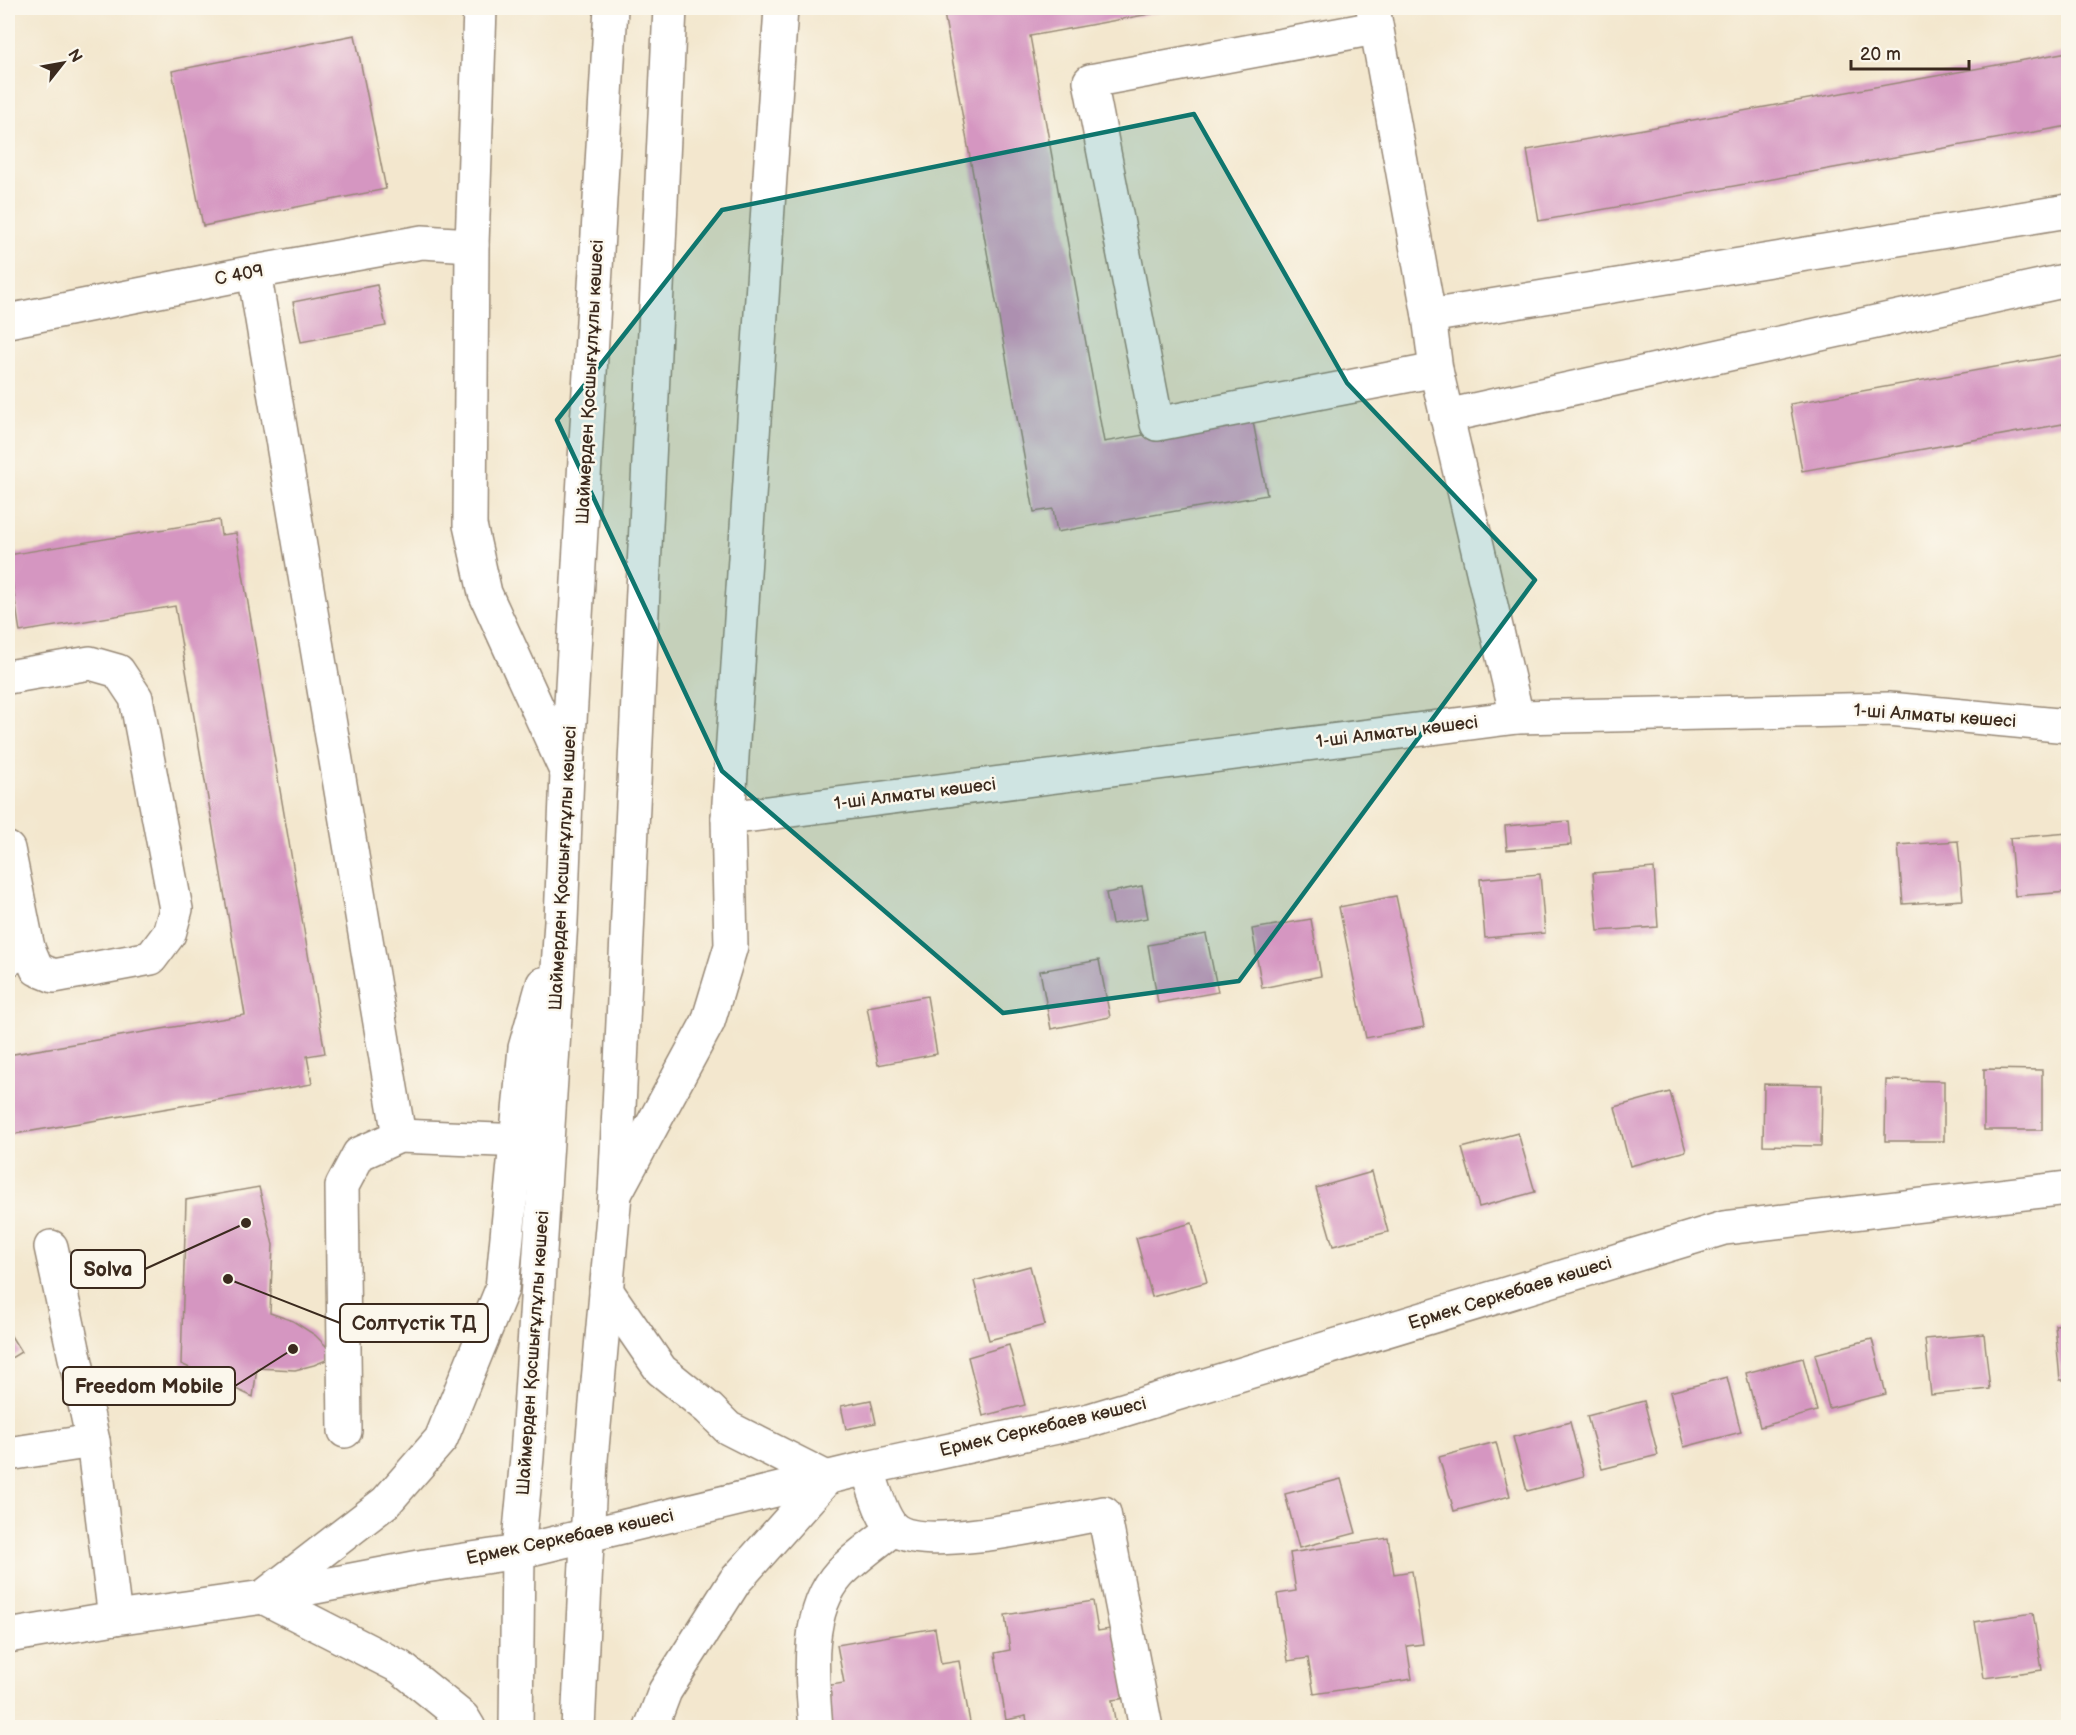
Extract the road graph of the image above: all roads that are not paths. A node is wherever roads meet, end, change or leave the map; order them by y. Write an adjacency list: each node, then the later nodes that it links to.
1 (480, 8): 7 (street)
2 (611, 8): 17 (street, Шаймерден Қосшығұлұлы көшесі)
3 (670, 8): 24 (street)
4 (781, 8): 18 (street)
5 (1374, 18): 10 (street); 12 (street)
6 (2068, 211): 10 (street)
7 (472, 245): 8 (street, С 409); 17 (street)
8 (254, 272): 11 (street, С 409); 21 (street)
9 (2068, 280): 13 (street)
10 (1429, 315): 12 (street)
11 (8, 321)
12 (1436, 370): 13 (street)
13 (1446, 416): 15 (street)
14 (8, 677): 20 (street)
15 (1517, 717): 16 (street, 1-ші Алматы көшесі); 18 (street, 1-ші Алматы көшесі)
16 (2068, 726)
17 (567, 773): 22 (street, Шаймерден Қосшығұлұлы көшесі)
18 (729, 818): 24 (street)
19 (8, 849): 20 (street)
20 (18, 954)
21 (399, 1136): 22 (street); 27 (street)
22 (532, 1141): 34 (street, Шаймерден Қосшығұлұлы көшесі); 35 (street)
23 (2068, 1188): 30 (street, Ермек Серкебаев көшесі)
24 (615, 1194): 26 (street)
25 (51, 1247): 28 (street)
26 (606, 1290): 31 (street); 33 (street)
27 (345, 1431)
28 (93, 1441): 29 (street); 36 (street)
29 (8, 1454)
30 (867, 1468): 31 (street, Ермек Серкебаев көшесі); 32 (street)
31 (827, 1478): 33 (street, Ермек Серкебаев көшесі); 41 (street)
32 (893, 1529): 42 (street); 43 (street)
33 (587, 1535): 34 (street, Ермек Серкебаев көшесі); 40 (street)
34 (518, 1552): 35 (street, Ермек Серкебаев көшесі); 39 (street, Шаймерден Қосшығұлұлы көшесі)
35 (263, 1597): 36 (street, Ермек Серкебаев көшесі); 38 (street)
36 (115, 1618): 37 (street, Ермек Серкебаев көшесі)
37 (8, 1636)
38 (469, 1728)
39 (516, 1728)
40 (578, 1728)
41 (651, 1728)
42 (816, 1728)
43 (1146, 1728)

